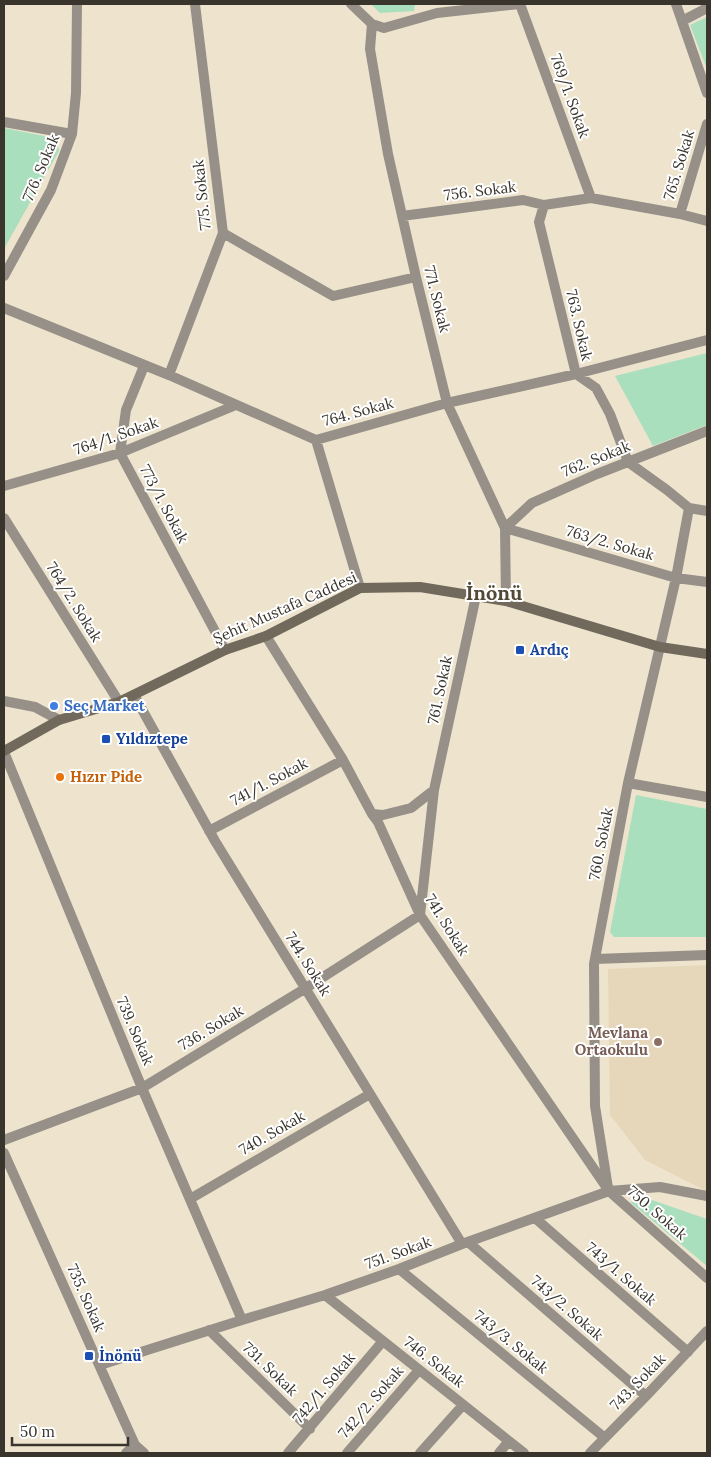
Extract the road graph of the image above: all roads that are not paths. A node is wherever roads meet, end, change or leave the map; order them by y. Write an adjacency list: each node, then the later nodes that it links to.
1 (77, 4): 13 (street, 776. Sokak)
2 (194, 4): 19 (street, 775. Sokak)
3 (351, 4): 9 (street)
4 (520, 4): 6 (street); 14 (street, 769/1. Sokak)
5 (676, 4): 8 (street)
6 (435, 8): 9 (street)
7 (707, 8): 8 (street)
8 (682, 20): 10 (street)
9 (372, 24): 17 (street, 771. Sokak)
10 (707, 93)
11 (4, 122): 13 (street)
12 (707, 124): 16 (street, 765. Sokak)
13 (72, 134): 20 (street, 776. Sokak)
14 (591, 198): 15 (street, 756. Sokak); 16 (street, 756. Sokak)
15 (544, 205): 17 (street, 756. Sokak); 25 (street, 763. Sokak)
16 (680, 214): 18 (street, 756. Sokak)
17 (402, 216): 21 (street, 771. Sokak)
18 (707, 221)
19 (222, 233): 21 (street); 26 (street, 775. Sokak)
20 (4, 276)
21 (416, 277): 27 (street, 771. Sokak)
22 (4, 308): 24 (street, 764. Sokak)
23 (707, 340): 25 (street, 764. Sokak)
24 (144, 366): 26 (street, 764. Sokak); 31 (street)
25 (576, 374): 27 (street, 764. Sokak); 32 (street, 763. Sokak)
26 (168, 375): 28 (street, 764. Sokak)
27 (447, 403): 30 (street, 764. Sokak); 37 (street, 771. Sokak)
28 (236, 405): 30 (street, 764. Sokak); 31 (street, 764/1. Sokak)
29 (707, 431): 32 (street, 762. Sokak)
30 (316, 440): 40 (street)
31 (120, 453): 33 (street, 764/1. Sokak); 45 (street, 773/1. Sokak)
32 (628, 462): 34 (street); 37 (street, 762. Sokak)
33 (4, 486)
34 (688, 508): 35 (street); 38 (street, 760. Sokak)
35 (707, 511)
36 (4, 518): 49 (street, 764/2. Sokak)
37 (505, 528): 38 (street, 763/2. Sokak); 42 (street, 771. Sokak)
38 (676, 578): 39 (street, 763/2. Sokak); 44 (street, 760. Sokak)
39 (707, 582)
40 (360, 588): 41 (street, Şehit Mustafa Caddesi); 43 (street, Şehit Mustafa Caddesi)
41 (476, 596): 42 (street, Şehit Mustafa Caddesi); 54 (street, 761. Sokak)
42 (506, 601): 44 (street, Şehit Mustafa Caddesi)
43 (266, 636): 45 (street, Şehit Mustafa Caddesi); 52 (street, 741. Sokak)
44 (660, 647): 46 (street, Şehit Mustafa Caddesi); 53 (street, 760. Sokak)
45 (225, 650): 47 (street, Şehit Mustafa Caddesi)
46 (707, 654)
47 (134, 695): 49 (street, Şehit Mustafa Caddesi); 57 (street, 744. Sokak)
48 (4, 701): 50 (street)
49 (119, 702): 50 (street, Şehit Mustafa Caddesi)
50 (59, 720): 51 (street, Şehit Mustafa Caddesi)
51 (4, 752): 62 (street, 739. Sokak)
52 (343, 760): 56 (street, 741. Sokak); 57 (street, 741/1. Sokak)
53 (628, 783): 55 (street); 60 (street, 760. Sokak)
54 (434, 790): 56 (street); 58 (street, 761. Sokak)
55 (707, 797)
56 (372, 814): 58 (street, 741. Sokak)
57 (209, 831): 61 (street, 744. Sokak)
58 (420, 915): 61 (street, 736. Sokak); 66 (street, 741. Sokak)
59 (707, 955): 60 (street)
60 (595, 959): 66 (street, 760. Sokak)
61 (306, 988): 62 (street, 736. Sokak); 63 (street, 744. Sokak)
62 (142, 1088): 64 (street, 736. Sokak); 68 (street, 739. Sokak)
63 (370, 1094): 68 (street, 740. Sokak); 70 (street, 744. Sokak)
64 (4, 1140)
65 (4, 1153): 79 (street, 735. Sokak)
66 (609, 1191): 67 (street, 751. Sokak); 69 (street, 751. Sokak); 72 (street, 750. Sokak)
67 (707, 1196)
68 (190, 1199): 74 (street, 739. Sokak)
69 (535, 1218): 70 (street, 751. Sokak); 78 (street, 743/1. Sokak)
70 (465, 1243): 71 (street, 751. Sokak); 81 (street, 743/2. Sokak)
71 (399, 1269): 73 (street, 751. Sokak); 84 (street, 743/3. Sokak)
72 (707, 1278)
73 (325, 1294): 74 (street, 751. Sokak); 77 (street, 746. Sokak)
74 (242, 1320): 75 (street, 751. Sokak)
75 (209, 1330): 79 (street, 751. Sokak); 83 (street, 731. Sokak)
76 (707, 1331): 78 (street, 743. Sokak)
77 (383, 1341): 80 (street, 746. Sokak); 83 (street, 742/1. Sokak)
78 (688, 1352): 81 (street, 743. Sokak)
79 (100, 1366): 86 (street, 735. Sokak)
80 (419, 1370): 82 (street, 746. Sokak); 90 (street, 742/2. Sokak)
81 (646, 1396): 84 (street, 743. Sokak)
82 (463, 1405): 85 (street, 746. Sokak); 91 (street)
83 (310, 1429): 89 (street, 742/1. Sokak)
84 (604, 1438): 94 (street, 743. Sokak)
85 (509, 1441): 92 (street); 93 (street, 746. Sokak)
86 (135, 1445): 87 (street); 88 (street, 735. Sokak)
87 (126, 1453)
88 (144, 1453)
89 (288, 1453)
90 (347, 1453)
91 (420, 1453)
92 (499, 1453)
93 (524, 1453)
94 (590, 1453)

